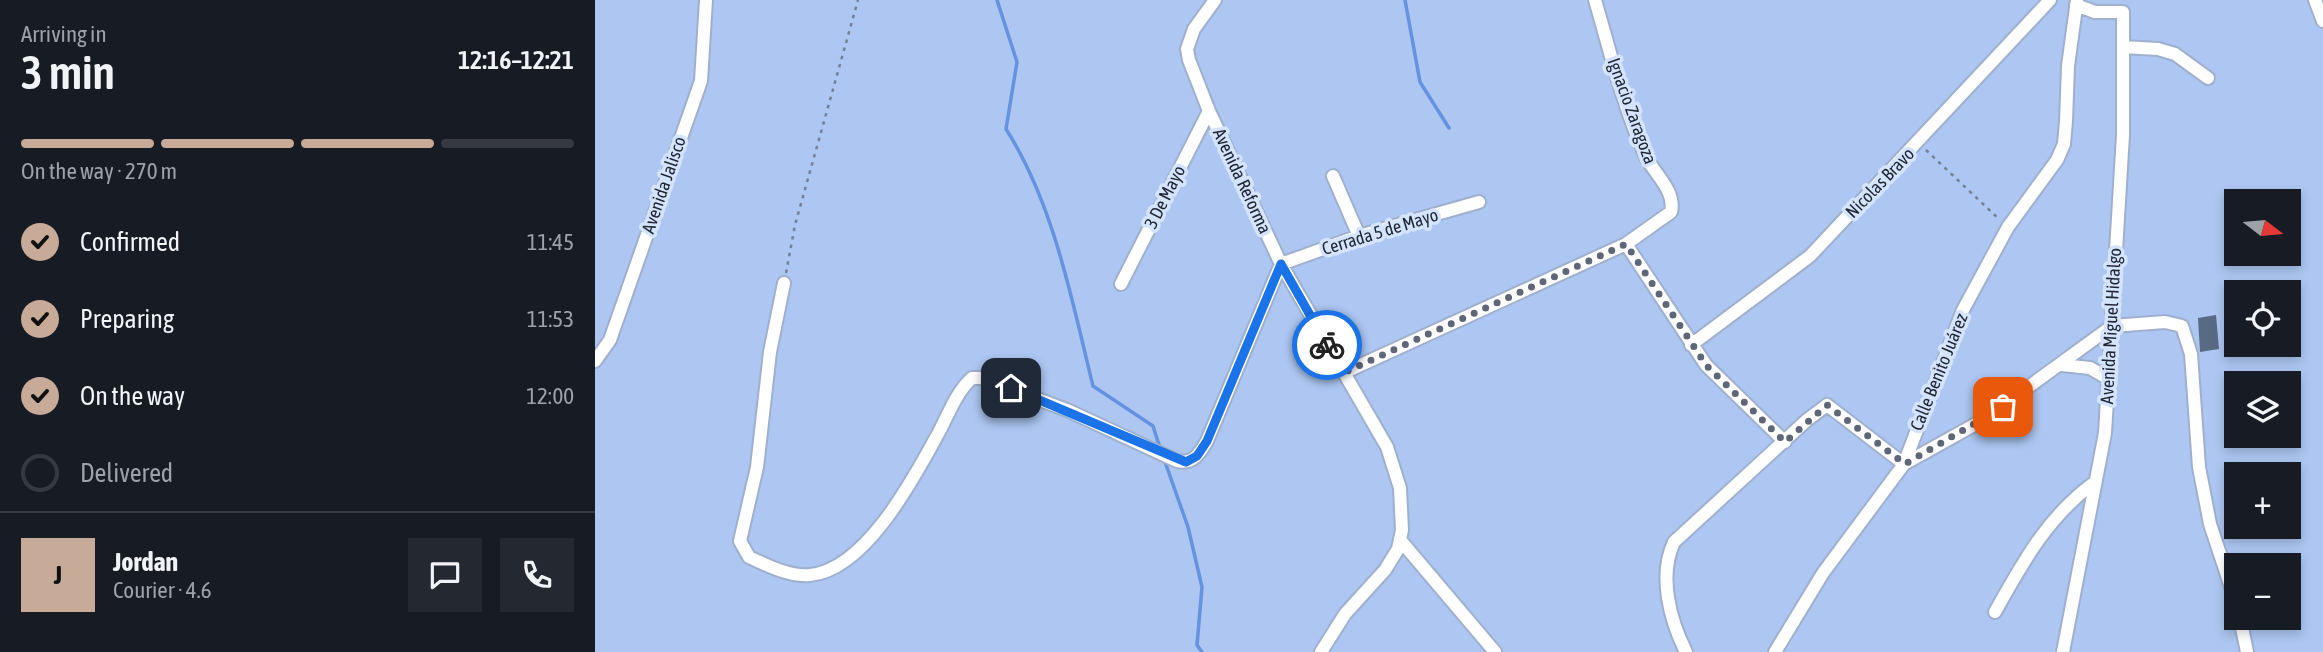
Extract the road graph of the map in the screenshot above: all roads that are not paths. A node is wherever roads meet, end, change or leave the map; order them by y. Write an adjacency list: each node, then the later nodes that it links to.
1 (706, 0): 21 (street, Avenida Jalisco)
2 (1215, 0): 11 (street, Avenida Reforma)
3 (1595, 0): 15 (street, Ignacio Zaragoza)
4 (2050, 0): 20 (street, Nicolas Bravo)
5 (2315, 0): 8 (street)
6 (2077, 3): 7 (street, Avenida Miguel Hidalgo); 26 (street, Calle Benito Juárez)
7 (2111, 6): 9 (street, Avenida Miguel Hidalgo)
8 (2323, 21)
9 (2123, 47): 10 (street); 19 (street, Avenida Miguel Hidalgo)
10 (2208, 78)
11 (1209, 111): 16 (street, Avenida Reforma); 18 (street, 3 De Mayo)
12 (1333, 176): 14 (street)
13 (1479, 202): 14 (street, Cerrada 5 de Mayo)
14 (1359, 236): 16 (street, Cerrada 5 de Mayo)
15 (1626, 244): 20 (street); 23 (street)
16 (1281, 264): 17 (street); 23 (street, Avenida Reforma)
17 (784, 283)
18 (1121, 284)
19 (2112, 326): 22 (street); 24 (street, Avenida Miguel Hidalgo); 29 (street)
20 (1691, 345): 25 (street)
21 (595, 361)
22 (2062, 365): 24 (street); 26 (street)
23 (1343, 373): 28 (street, Avenida Reforma)
24 (2109, 379): 27 (street, Avenida Miguel Hidalgo)
25 (1785, 442): 26 (street); 34 (street)
26 (1905, 464): 35 (street, Calle Benito Juárez)
27 (2095, 482): 30 (street); 36 (street, Avenida Miguel Hidalgo)
28 (1401, 541): 32 (street); 33 (street)
29 (2224, 566)
30 (1995, 612)
31 (2243, 630): 37 (street)
32 (1321, 652)
33 (1495, 652)
34 (1686, 652)
35 (1775, 652)
36 (2063, 652)
37 (2248, 652)

